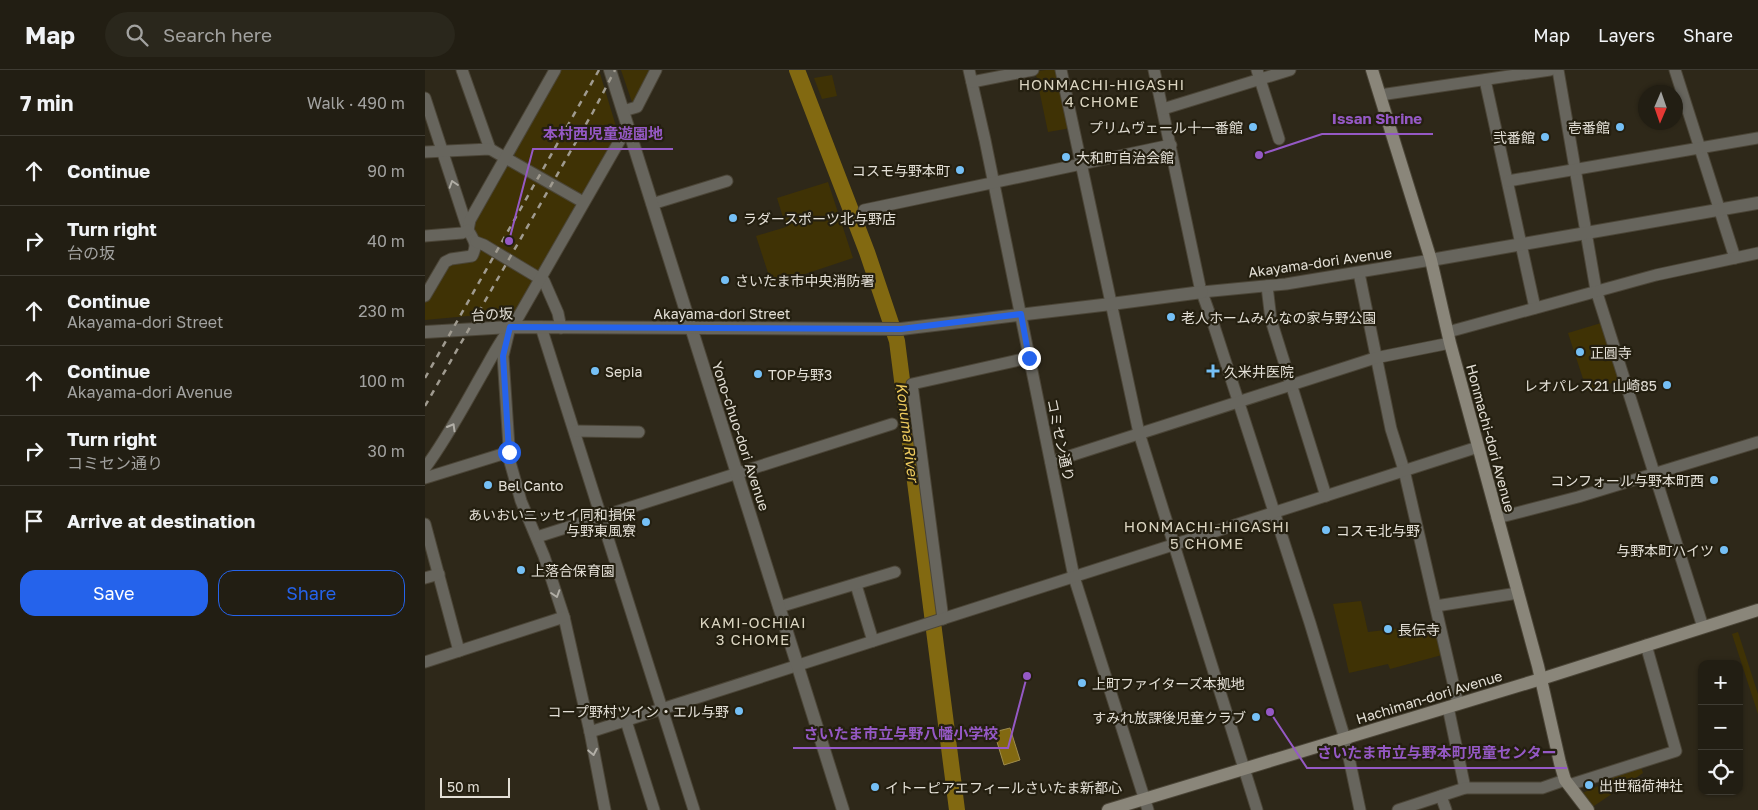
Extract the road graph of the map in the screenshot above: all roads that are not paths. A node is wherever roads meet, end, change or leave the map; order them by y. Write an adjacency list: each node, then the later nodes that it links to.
1 (462, 70): 26 (street)
2 (555, 70): 29 (street)
3 (610, 70): 20 (street, Yono-chuo-dori Avenue)
4 (656, 70): 20 (street)
5 (969, 70): 16 (street, コミセン通り)
6 (1033, 70): 16 (street)
7 (1061, 70): 30 (street)
8 (1154, 70): 19 (street)
9 (1290, 70): 14 (street)
10 (1372, 70): 17 (main road, Honmachi-dori Avenue)
11 (1550, 70): 15 (street)
12 (1558, 70): 31 (street)
13 (1675, 70): 25 (street)
14 (1258, 75): 19 (street); 23 (street)
15 (1485, 80): 17 (street); 33 (street)
16 (972, 82): 34 (street, コミセン通り)
17 (1380, 95): 47 (main road, Honmachi-dori Avenue)
18 (425, 98): 27 (street)
19 (1163, 109): 24 (street)
20 (623, 112): 21 (street, Yono-chuo-dori Avenue)
21 (628, 126): 35 (street); 37 (street, Yono-chuo-dori Avenue)
22 (1758, 138): 25 (street)
23 (1279, 139)
24 (1171, 145): 30 (street); 52 (street)
25 (1701, 148): 31 (street); 39 (street)
26 (490, 149): 27 (street); 29 (street)
27 (442, 150): 28 (street); 40 (street, one-way to 27)
28 (425, 152)
29 (506, 158): 35 (street); 40 (street)
30 (1081, 164): 34 (street); 54 (street)
31 (1574, 170): 33 (street); 41 (street)
32 (727, 181): 37 (street)
33 (1507, 181): 44 (street)
34 (993, 182): 38 (street); 56 (street, コミセン通り)
35 (583, 202): 49 (street)
36 (1758, 203): 39 (street, Akayama-dori Avenue)
37 (652, 204): 60 (street, Yono-chuo-dori Avenue)
38 (864, 210)
39 (1721, 210): 41 (street, Akayama-dori Avenue); 46 (street)
40 (468, 230): 42 (street); 43 (street)
41 (1586, 234): 44 (street, Akayama-dori Avenue); 51 (street)
42 (425, 236)
43 (475, 242): 49 (street); 53 (street)
44 (1521, 244): 47 (street, Akayama-dori Avenue); 55 (street)
45 (1758, 253): 46 (street)
46 (1735, 258): 51 (street)
47 (1431, 260): 48 (street, Akayama-dori Avenue); 63 (main road, Honmachi-dori Avenue)
48 (1359, 273): 50 (street, Akayama-dori Avenue); 65 (street)
49 (541, 278): 57 (street); 59 (street)
50 (1267, 286): 52 (street, Akayama-dori Avenue); 66 (street)
51 (1596, 290): 55 (street); 79 (street)
52 (1201, 292): 54 (street, Akayama-dori Avenue); 67 (street)
53 (425, 296)
54 (1111, 304): 56 (street, Akayama-dori Avenue); 71 (street)
55 (1535, 308): 63 (street)
56 (1021, 314): 61 (street, Akayama-dori Avenue); 64 (street, コミセン通り)
57 (510, 327): 58 (street, 台の坂); 62 (street, 台の坂); 74 (street); 76 (street, one-way to 57)
58 (541, 327): 59 (street, 台の坂); 69 (street)
59 (561, 328): 60 (street, Akayama-dori Street)
60 (691, 328): 61 (street, Akayama-dori Street); 78 (street, Yono-chuo-dori Avenue)
61 (883, 329)
62 (425, 332)
63 (1449, 337): 65 (street); 73 (main road, Honmachi-dori Avenue)
64 (1029, 358): 75 (street, コミセン通り); 98 (street)
65 (1375, 358): 66 (street); 77 (street)
66 (1291, 386): 67 (street); 81 (street)
67 (1238, 402): 71 (street); 82 (street)
68 (892, 424): 78 (street)
69 (575, 431): 70 (street); 83 (street)
70 (639, 432)
71 (1139, 433): 75 (street); 87 (street)
72 (1758, 442): 79 (street)
73 (1478, 447): 77 (street); 84 (main road, Honmachi-dori Avenue)
74 (509, 452): 80 (street); 86 (street)
75 (1051, 462): 90 (street, コミセン通り)
76 (425, 468)
77 (1404, 470): 81 (street); 94 (street)
78 (738, 473): 83 (street); 95 (street, Yono-chuo-dori Avenue)
79 (1654, 473): 84 (street); 99 (street)
80 (425, 478)
81 (1326, 496): 82 (street)
82 (1274, 514): 87 (street); 110 (street)
83 (601, 517): 86 (street); 107 (street)
84 (1497, 518): 93 (main road, Honmachi-dori Avenue)
85 (425, 524): 89 (street)
86 (537, 537): 97 (street, one-way to 97)
87 (1174, 545): 90 (street); 111 (street)
88 (895, 572): 92 (street)
89 (439, 574): 91 (street); 102 (street)
90 (1074, 577): 98 (street); 115 (street, コミセン通り)
91 (425, 578)
92 (856, 585): 95 (street); 100 (street)
93 (1518, 594): 94 (street); 105 (main road, Honmachi-dori Avenue)
94 (1436, 606): 106 (street)
95 (779, 607): 104 (street, Yono-chuo-dori Avenue)
96 (1758, 610): 99 (main road, Hachiman-dori Avenue)
97 (564, 617): 102 (street); 109 (street)
98 (942, 619): 100 (street)
99 (1703, 627): 101 (main road, Hachiman-dori Avenue)
100 (873, 641): 104 (street)
101 (1646, 645): 105 (main road, Hachiman-dori Avenue); 112 (street)
102 (459, 651): 103 (street)
103 (425, 662)
104 (798, 665): 107 (street); 119 (street, Yono-chuo-dori Avenue)
105 (1541, 679): 106 (main road, Hachiman-dori Avenue); 112 (main road, Honmachi-dori Avenue)
106 (1453, 705): 110 (main road, Hachiman-dori Avenue); 113 (street)
107 (663, 709): 108 (street); 118 (street)
108 (626, 721): 109 (street); 117 (street)
109 (590, 732): 116 (street, one-way to 116)
110 (1345, 738): 111 (main road, Hachiman-dori Avenue); 122 (street)
111 (1244, 769): 115 (main road, Hachiman-dori Avenue); 121 (street)
112 (1567, 782): 113 (street); 125 (main road, Honmachi-dori Avenue)
113 (1465, 788): 114 (street)
114 (1441, 796): 123 (street); 124 (street)
115 (1146, 805): 120 (main road, Hachiman-dori Avenue)
116 (605, 810)
117 (654, 810)
118 (694, 810)
119 (843, 810)
120 (1108, 810)
121 (1257, 810)
122 (1360, 810)
123 (1398, 810)
124 (1446, 810)
125 (1588, 810)

